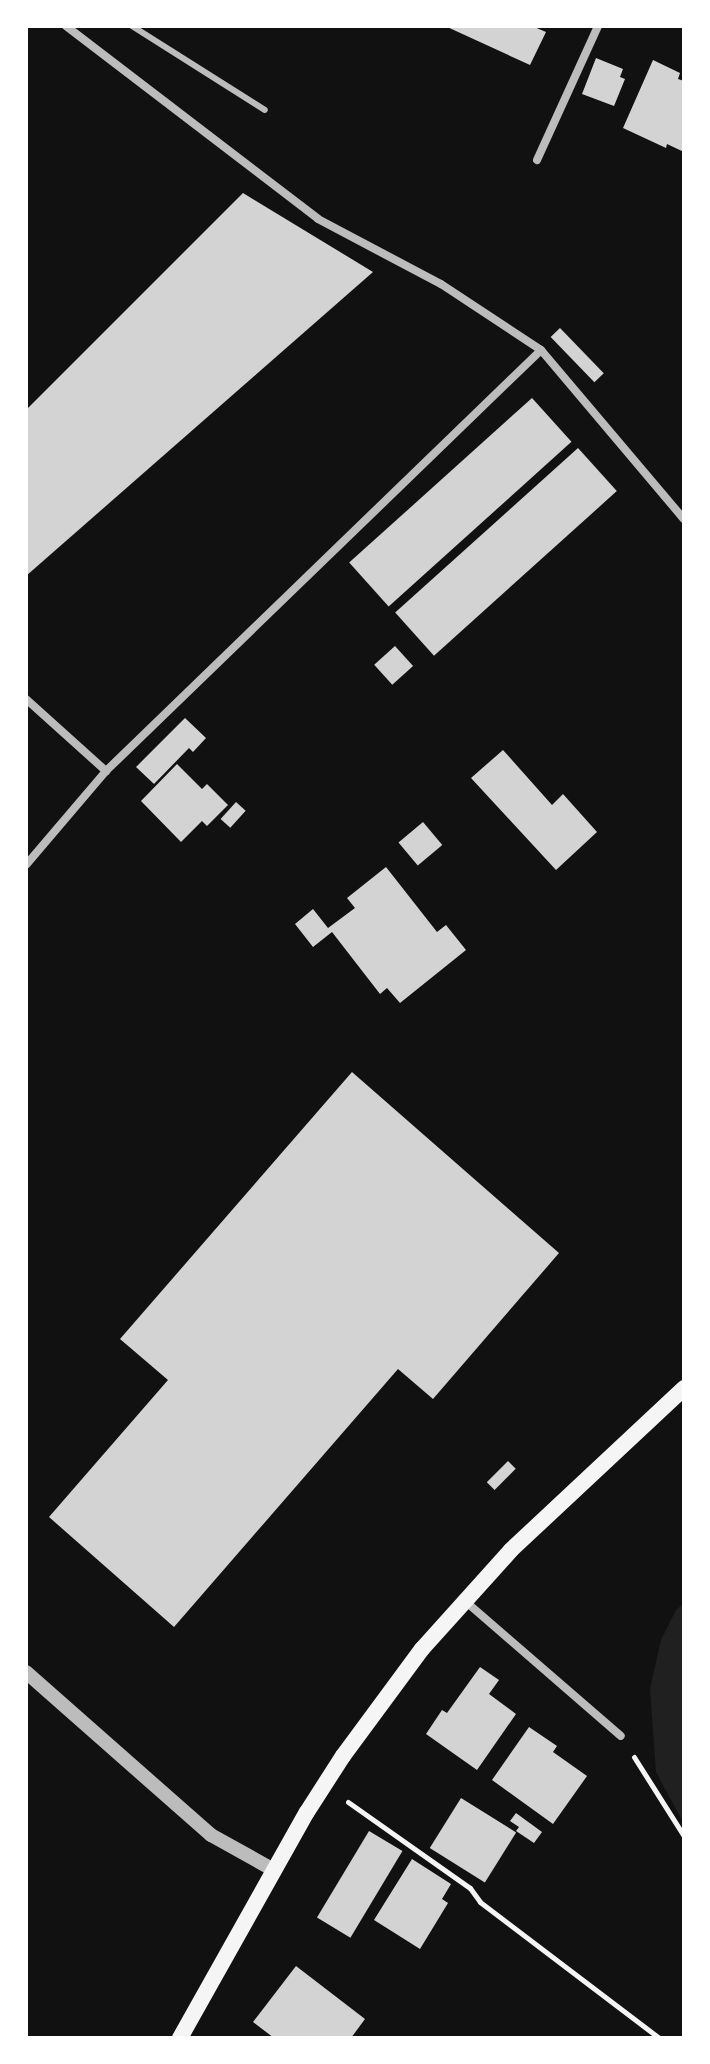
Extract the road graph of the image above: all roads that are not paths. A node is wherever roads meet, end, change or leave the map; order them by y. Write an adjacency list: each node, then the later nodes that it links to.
1 (66, 26): 6 (street)
2 (132, 26): 4 (lane)
3 (598, 26): 5 (street)
4 (265, 110)
5 (537, 160)
6 (541, 350): 7 (street); 9 (street)
7 (684, 519)
8 (26, 699): 9 (street)
9 (106, 771): 10 (street)
10 (26, 865)
11 (684, 1388): 12 (main road)
12 (464, 1600): 14 (street); 15 (main road)
13 (26, 1672): 15 (street)
14 (621, 1736)
15 (274, 1870): 16 (main road)
16 (180, 2038)

